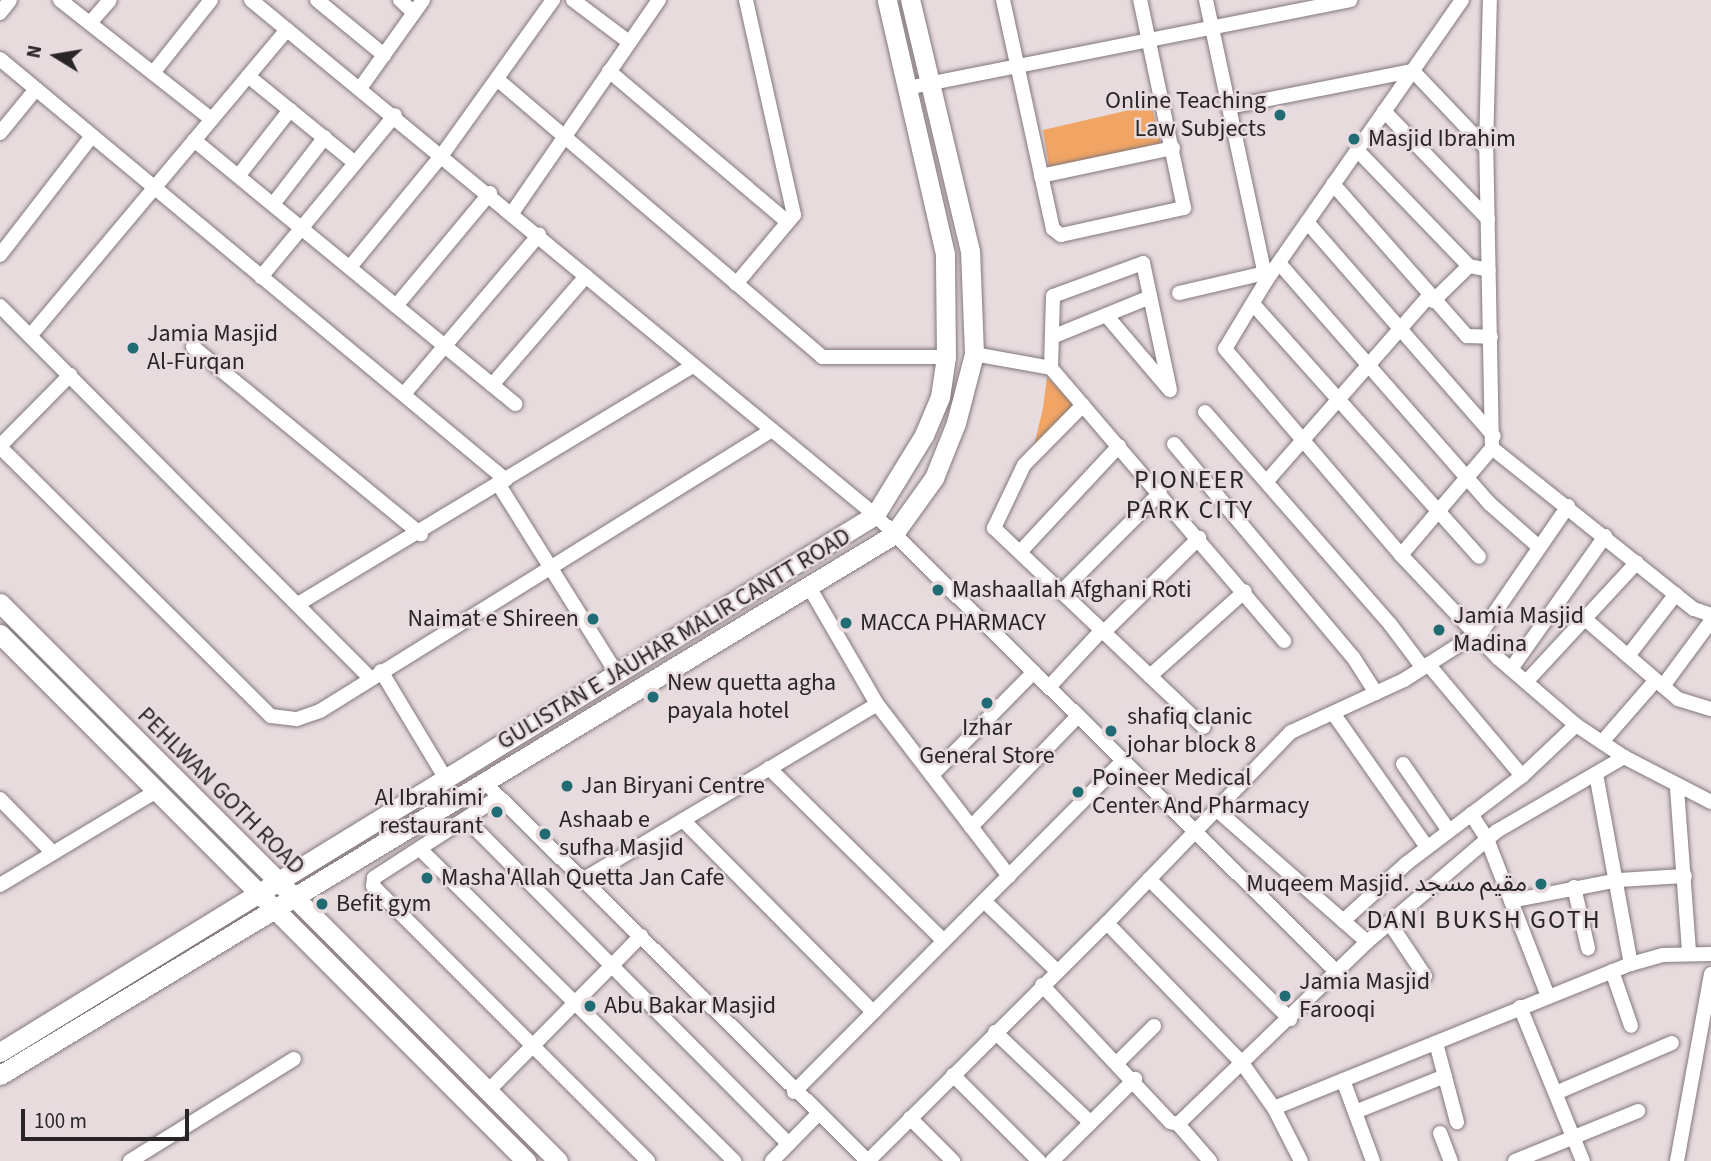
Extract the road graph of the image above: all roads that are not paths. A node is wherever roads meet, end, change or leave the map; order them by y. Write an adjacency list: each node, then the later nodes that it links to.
1 (10, 0): 21 (street)
2 (60, 0): 23 (street)
3 (110, 0): 23 (street)
4 (211, 0): 33 (street)
5 (251, 0): 25 (street)
6 (317, 0): 28 (street)
7 (400, 0): 22 (street)
8 (424, 0): 22 (street)
9 (553, 0): 35 (street)
10 (573, 0): 27 (street)
11 (659, 0): 27 (street)
12 (746, 0): 63 (street)
13 (887, 0): 38 (main road, GULISTAN E JAUHAR MALIR CANTT ROAD)
14 (910, 0): 36 (main road, GULISTAN E JAUHAR MALIR CANTT ROAD)
15 (1003, 0): 30 (street)
16 (1140, 0): 26 (street)
17 (1206, 0): 24 (street)
18 (1350, 0): 24 (street)
19 (1462, 0): 32 (street)
20 (1490, 0): 51 (street)
21 (0, 13)
22 (415, 13): 28 (street)
23 (90, 23): 33 (street)
24 (1212, 28): 26 (street); 40 (street)
25 (287, 30): 34 (street); 37 (street)
26 (1149, 40): 30 (street); 50 (street)
27 (629, 42): 31 (street)
28 (384, 55): 37 (street)
29 (0, 59): 39 (street)
30 (1018, 66): 36 (street); 56 (street)
31 (609, 71): 46 (street); 63 (street)
32 (1413, 71): 40 (street); 42 (street); 51 (street)
33 (153, 73): 44 (street)
34 (248, 76): 41 (street); 44 (street)
35 (497, 79): 46 (street); 53 (street)
36 (931, 84): 38 (street); 89 (main road, GULISTAN E JAUHAR MALIR CANTT ROAD)
37 (361, 88): 43 (street)
38 (907, 88): 90 (main road, GULISTAN E JAUHAR MALIR CANTT ROAD)
39 (36, 89): 45 (street); 47 (street)
40 (1229, 107): 74 (street)
41 (290, 110): 48 (street); 55 (street)
42 (1384, 111): 52 (street); 62 (street)
43 (395, 115): 53 (street); 54 (street)
44 (211, 120): 49 (street)
45 (0, 133)
46 (563, 135): 61 (street); 75 (street)
47 (92, 136): 58 (street); 67 (street)
48 (325, 137): 54 (street); 60 (street)
49 (194, 140): 55 (street); 58 (street)
50 (1172, 148): 56 (street); 56 (street)
51 (1486, 148): 62 (street)
52 (1357, 150): 57 (street); 69 (street)
53 (442, 155): 59 (street); 70 (street)
54 (355, 163): 65 (street)
55 (239, 175): 60 (street)
56 (1041, 176)
57 (1333, 184): 64 (street); 78 (street)
58 (154, 188): 72 (street); 84 (street)
59 (490, 193): 61 (street); 80 (street)
60 (274, 203): 65 (street)
61 (512, 213): 66 (street)
62 (1488, 219): 71 (street)
63 (788, 222): 75 (street)
64 (1307, 222): 68 (street); 83 (street)
65 (302, 226): 70 (street); 72 (street)
66 (539, 235): 73 (street); 87 (street)
67 (0, 255)
68 (1279, 263): 74 (street); 91 (street)
69 (1469, 266): 71 (street); 78 (street)
70 (350, 267): 80 (street)
71 (1489, 270): 86 (street)
72 (261, 276): 96 (street)
73 (586, 276): 92 (street); 95 (street)
74 (1266, 277): 76 (street); 79 (street)
75 (736, 284): 90 (street)
76 (1179, 293)
77 (1150, 297): 82 (street); 82 (street); 85 (street)
78 (1431, 298): 83 (street); 86 (street)
79 (1253, 304): 97 (street); 102 (street)
80 (396, 306): 87 (street)
81 (2, 312): 84 (street)
82 (1106, 315): 85 (street)
83 (1401, 328): 91 (street); 103 (street)
84 (30, 336): 94 (street)
85 (1052, 337): 93 (street)
86 (1491, 337): 103 (street)
87 (444, 346): 95 (street); 96 (street)
88 (193, 347): 114 (street)
89 (974, 354): 93 (street); 115 (main road, GULISTAN E JAUHAR MALIR CANTT ROAD)
90 (946, 357): 113 (main road, GULISTAN E JAUHAR MALIR CANTT ROAD)
91 (1370, 363): 97 (street); 107 (street)
92 (692, 366): 101 (street); 109 (street)
93 (1051, 368): 99 (street)
94 (70, 375): 105 (street); 129 (street)
95 (492, 385): 98 (street)
96 (404, 394): 109 (street)
97 (1339, 398): 102 (street); 112 (street)
98 (515, 404)
99 (1083, 405): 106 (street); 119 (street)
100 (1205, 412): 108 (street)
101 (772, 430): 113 (street); 123 (street)
102 (1303, 440): 108 (street); 120 (street)
103 (1493, 442): 107 (street); 111 (street)
104 (1174, 444): 147 (street)
105 (0, 446): 142 (street)
106 (1119, 446): 110 (street); 119 (street)
107 (1467, 477): 112 (street); 118 (street)
108 (1267, 481): 138 (street)
109 (502, 482): 114 (street); 123 (street)
110 (1160, 493): 117 (street); 126 (street)
111 (1568, 506): 116 (street); 118 (street)
112 (1437, 512): 120 (street); 121 (street)
113 (875, 515): 115 (street); 140 (main road, GULISTAN E JAUHAR MALIR CANTT ROAD)
114 (421, 534): 129 (street)
115 (892, 535): 124 (main road, GULISTAN E JAUHAR MALIR CANTT ROAD); 141 (street)
116 (1605, 536): 122 (street); 139 (street)
117 (1199, 538): 125 (street); 133 (street)
118 (1538, 547): 135 (street)
119 (1020, 552): 126 (street)
120 (1401, 555): 135 (street)
121 (1479, 556)
122 (1637, 562): 127 (street); 131 (street)
123 (549, 566): 140 (street); 142 (street)
124 (808, 586): 148 (street); 163 (main road, GULISTAN E JAUHAR MALIR CANTT ROAD)
125 (1245, 591): 136 (street); 143 (street)
126 (1061, 592): 133 (street)
127 (1676, 594): 130 (street); 137 (street)
128 (0, 603): 184 (main road, PEHLWAN GOTH ROAD)
129 (298, 604): 142 (street)
130 (1711, 615)
131 (1584, 619): 137 (street); 144 (street)
132 (1711, 621): 145 (street)
133 (1103, 631): 143 (street); 146 (street)
134 (0, 634): 165 (main road, PEHLWAN GOTH ROAD)
135 (1477, 636): 138 (street); 139 (street)
136 (1284, 640)
137 (1628, 656): 145 (street)
138 (1425, 666): 147 (street); 161 (street)
139 (1511, 669): 144 (street)
140 (615, 672): 162 (main road, GULISTAN E JAUHAR MALIR CANTT ROAD)
141 (1034, 672): 146 (street); 159 (street)
142 (375, 675): 162 (street)
143 (1150, 676): 153 (street)
144 (1526, 682): 152 (street)
145 (1659, 683): 149 (street); 154 (street)
146 (1049, 687): 151 (street)
147 (1376, 693): 150 (street)
148 (877, 704): 158 (street); 159 (street)
149 (1711, 709)
150 (1333, 713): 169 (street); 177 (street)
151 (1078, 716): 156 (street); 173 (street)
152 (1576, 724): 154 (street); 161 (street)
153 (1204, 727)
154 (1602, 742): 155 (street)
155 (1624, 757): 160 (street); 164 (street)
156 (1123, 761): 175 (street); 180 (street)
157 (1403, 764): 174 (street)
158 (769, 768): 172 (street); 197 (street)
159 (932, 775): 173 (street)
160 (1596, 775): 176 (street); 185 (street)
161 (1522, 776): 170 (street)
162 (446, 779): 184 (main road, GULISTAN E JAUHAR MALIR CANTT ROAD)
163 (484, 783): 166 (street); 189 (main road, GULISTAN E JAUHAR MALIR CANTT ROAD)
164 (1677, 788): 168 (street); 181 (street)
165 (158, 790): 179 (street); 188 (main road, PEHLWAN GOTH ROAD)
166 (499, 797): 171 (street); 182 (street)
167 (0, 799): 179 (street)
168 (1711, 802)
169 (1217, 810): 175 (street); 193 (street)
170 (1471, 814): 174 (street); 176 (street)
171 (466, 819): 178 (street); 203 (street)
172 (683, 820): 182 (street); 213 (street)
173 (971, 827): 180 (street)
174 (1449, 831): 177 (street)
175 (1194, 832): 183 (street); 206 (street)
176 (1487, 839): 191 (street); 194 (street)
177 (1427, 847): 193 (street)
178 (420, 849): 211 (street); 221 (street)
179 (52, 852): 186 (street)
180 (1009, 876): 190 (street)
181 (1685, 876): 185 (street); 200 (street)
182 (584, 879): 196 (street)
183 (1149, 879): 195 (street); 214 (street)
184 (278, 880): 188 (main road, GULISTAN E JAUHAR MALIR CANTT ROAD); 189 (main road, PEHLWAN GOTH ROAD)
185 (1618, 880): 187 (street); 202 (street)
186 (0, 885)
187 (1574, 887): 191 (street); 199 (street)
188 (260, 892): 192 (main road, PEHLWAN GOTH ROAD); 222 (main road, GULISTAN E JAUHAR MALIR CANTT ROAD)
189 (294, 897): 192 (main road, GULISTAN E JAUHAR MALIR CANTT ROAD); 231 (main road, PEHLWAN GOTH ROAD)
190 (984, 901): 197 (street); 204 (street)
191 (1511, 901): 210 (street)
192 (276, 908): 226 (main road, GULISTAN E JAUHAR MALIR CANTT ROAD); 246 (main road, PEHLWAN GOTH ROAD)
193 (1343, 921): 198 (street)
194 (1389, 922): 198 (street); 208 (street)
195 (1107, 923): 204 (street); 225 (street)
196 (641, 936): 203 (street); 232 (street)
197 (944, 941): 213 (street)
198 (1367, 942): 206 (street)
199 (1588, 948)
200 (1689, 953): 201 (street); 202 (street)
201 (1711, 954)
202 (1631, 964): 205 (street)
203 (612, 965): 211 (street); 244 (street)
204 (1056, 971): 209 (street)
205 (1612, 971): 210 (street); 216 (street)
206 (1337, 972): 214 (street)
207 (1711, 974): 218 (street)
208 (1425, 976)
209 (1042, 985): 217 (street); 224 (street)
210 (1548, 996): 212 (street)
211 (574, 1004): 221 (street); 249 (street)
212 (1520, 1007): 219 (street); 233 (street)
213 (873, 1012): 232 (street)
214 (1290, 1018): 225 (street)
215 (1154, 1026): 224 (street)
216 (1631, 1026)
217 (995, 1032): 227 (street); 240 (street)
218 (1705, 1037): 261 (street)
219 (1436, 1042): 228 (street); 230 (street)
220 (1672, 1043): 233 (street)
221 (533, 1045): 231 (street); 248 (street)
222 (0, 1052)
223 (295, 1059): 245 (street)
224 (1118, 1062): 229 (street)
225 (1242, 1063): 234 (street); 241 (street)
226 (0, 1075)
227 (953, 1075): 238 (street); 253 (street)
228 (1445, 1076): 236 (street); 239 (street)
229 (1135, 1079): 240 (street); 241 (street)
230 (1343, 1080): 234 (street); 236 (street)
231 (488, 1091): 247 (main road, PEHLWAN GOTH ROAD)
232 (794, 1092): 237 (street)
233 (1558, 1092): 243 (street)
234 (1274, 1108): 256 (street)
235 (1638, 1111): 243 (street)
236 (1355, 1112): 257 (street)
237 (818, 1114): 244 (street); 251 (street)
238 (910, 1118): 251 (street); 252 (street)
239 (1457, 1122)
240 (1091, 1123): 254 (street)
241 (1178, 1124): 255 (street)
242 (1440, 1133): 258 (street)
243 (1574, 1137): 259 (street); 260 (street)
244 (789, 1144): 250 (street)
245 (130, 1161)
246 (526, 1161)
247 (558, 1161)
248 (648, 1161)
249 (734, 1161)
250 (772, 1161)
251 (868, 1161)
252 (953, 1161)
253 (1039, 1161)
254 (1052, 1161)
255 (1210, 1161)
256 (1301, 1161)
257 (1373, 1161)
258 (1451, 1161)
259 (1515, 1161)
260 (1583, 1161)
261 (1677, 1161)

